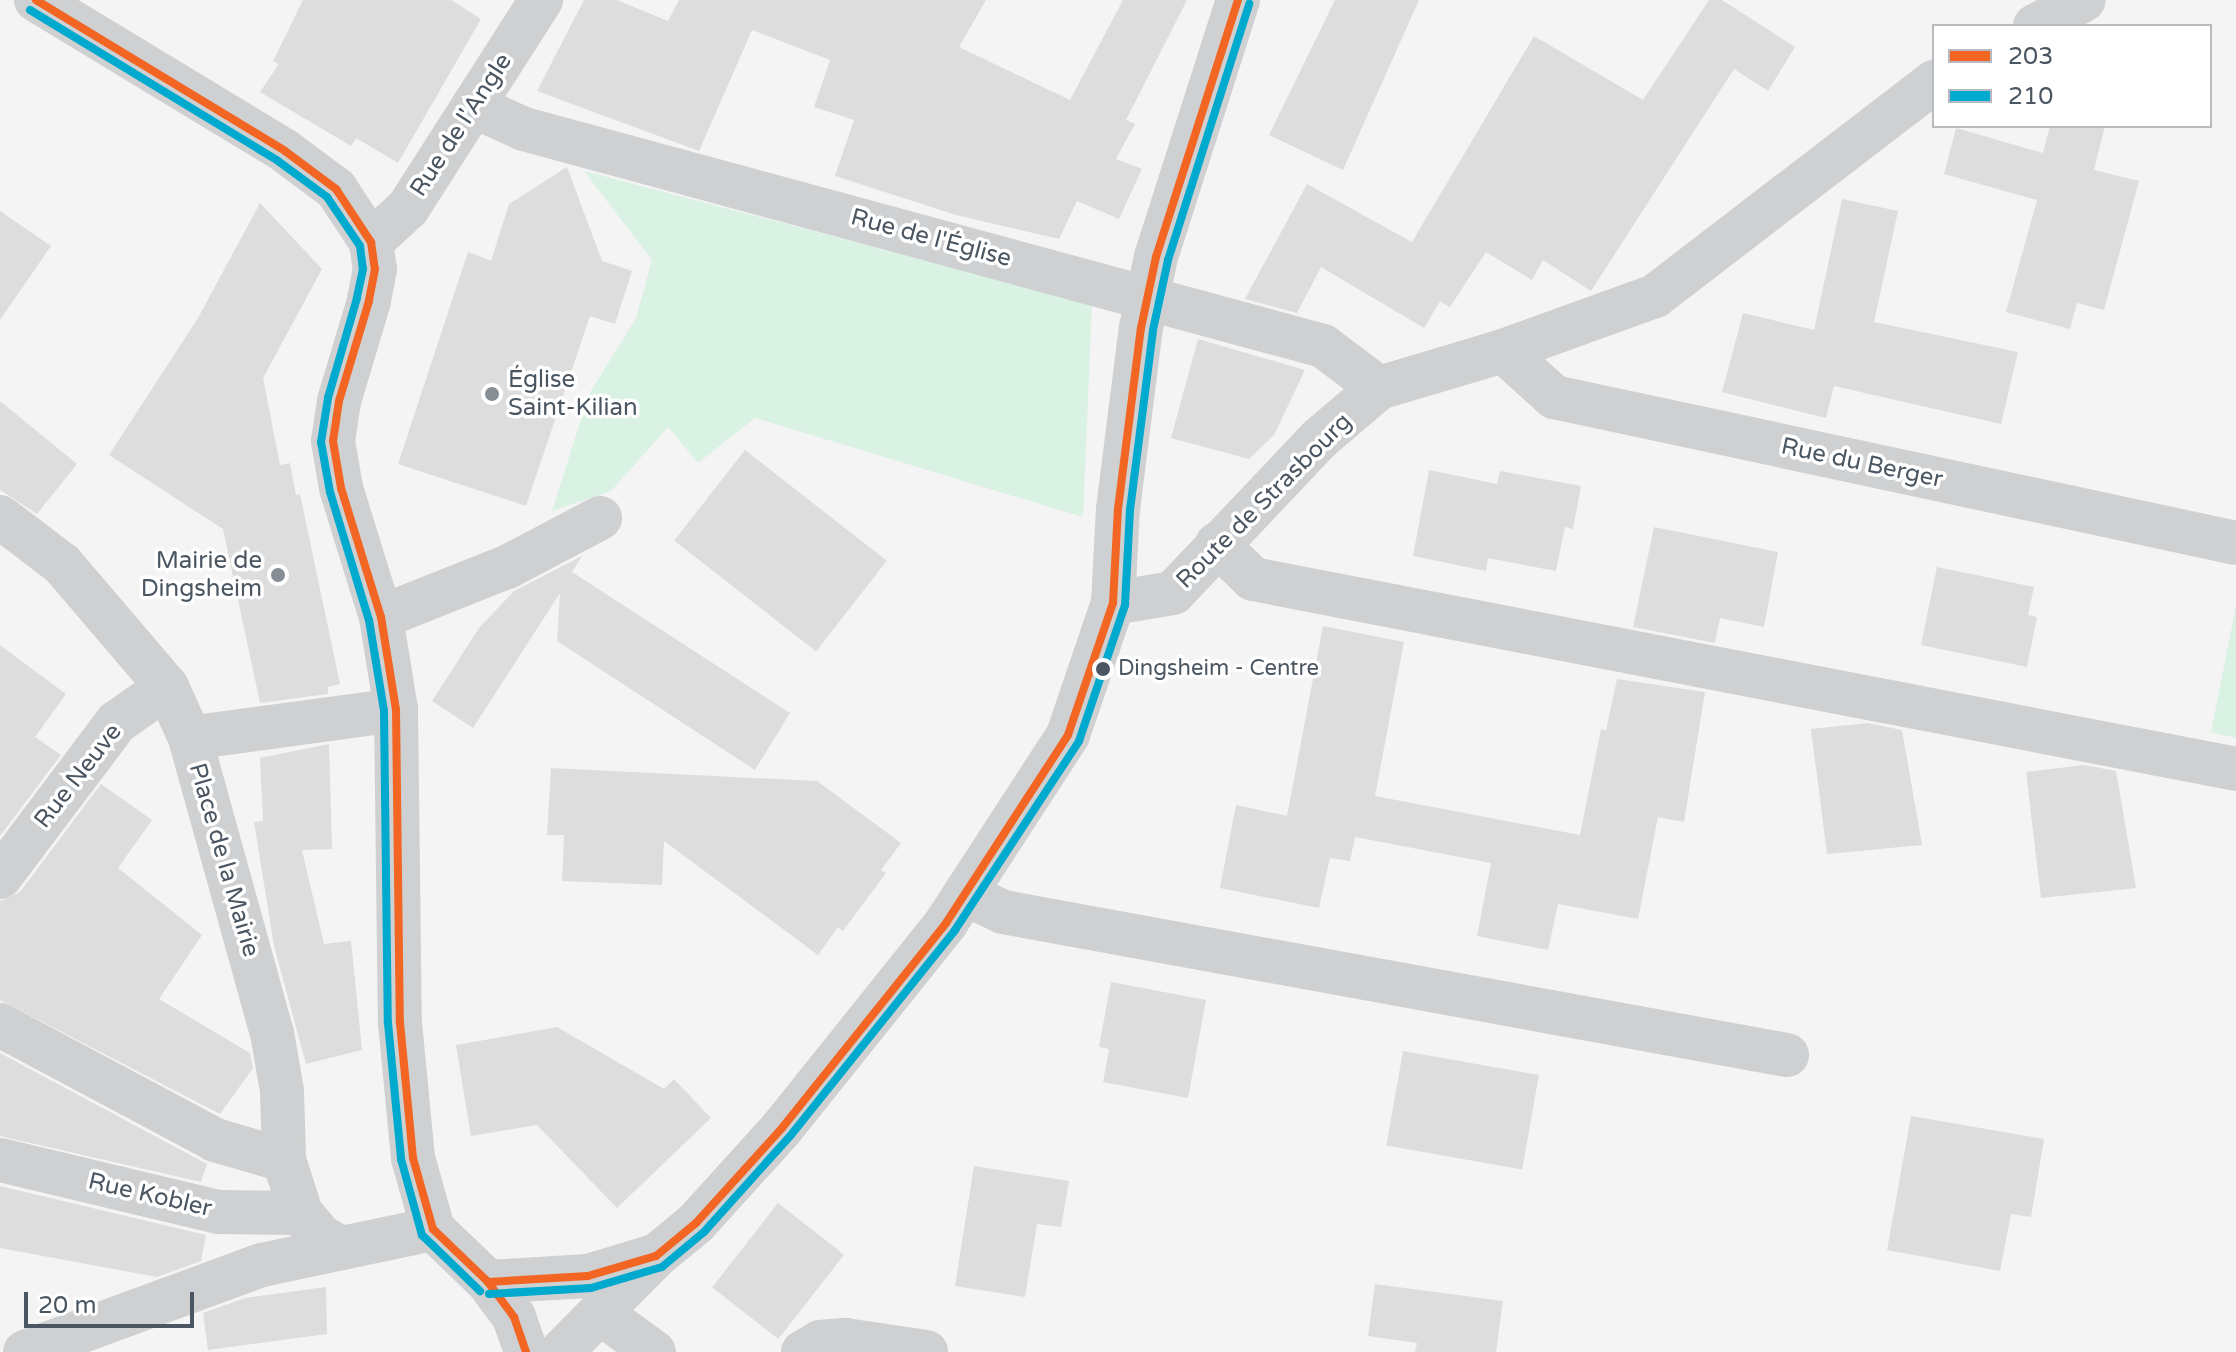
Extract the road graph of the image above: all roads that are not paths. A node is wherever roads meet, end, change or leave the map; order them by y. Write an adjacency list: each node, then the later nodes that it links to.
1 (36, 0): 8 (street)
2 (541, 0): 7 (street, Rue de l'Angle)
3 (1238, 0): 9 (street)
4 (2084, 0): 5 (street)
5 (2039, 24)
6 (1932, 84): 10 (street, Route de Strasbourg)
7 (473, 106): 8 (street, Rue de l'Angle); 9 (street, Rue de l'Église)
8 (371, 242): 17 (street)
9 (1148, 296): 11 (street, Rue de l'Église); 16 (street)
10 (1503, 351): 11 (street, Route de Strasbourg); 14 (street, Rue du Berger)
11 (1379, 388): 15 (street, Route de Strasbourg)
12 (0, 517): 18 (street)
13 (600, 518): 17 (street)
14 (2236, 543)
15 (1217, 544): 16 (street, Route de Strasbourg); 21 (street)
16 (1113, 603): 23 (street)
17 (381, 617): 19 (street)
18 (167, 687): 20 (street); 22 (street, Rue Neuve)
19 (396, 710): 20 (street, Place de la Mairie); 29 (street)
20 (190, 738): 27 (street, Place de la Mairie)
21 (2236, 769)
22 (0, 877)
23 (965, 894): 25 (street); 31 (street)
24 (0, 1025): 27 (street)
25 (1787, 1055)
26 (0, 1160): 28 (street, Rue Kobler)
27 (284, 1160): 28 (street, Place de la Mairie)
28 (301, 1213): 30 (street)
29 (433, 1229): 30 (street); 32 (street)
30 (342, 1248): 34 (street)
31 (656, 1256): 32 (street); 33 (street)
32 (488, 1282): 35 (street)
33 (603, 1315): 36 (street); 37 (street)
34 (25, 1352)
35 (526, 1352)
36 (561, 1352)
37 (654, 1352)
38 (803, 1352): 39 (street)
39 (926, 1352)

